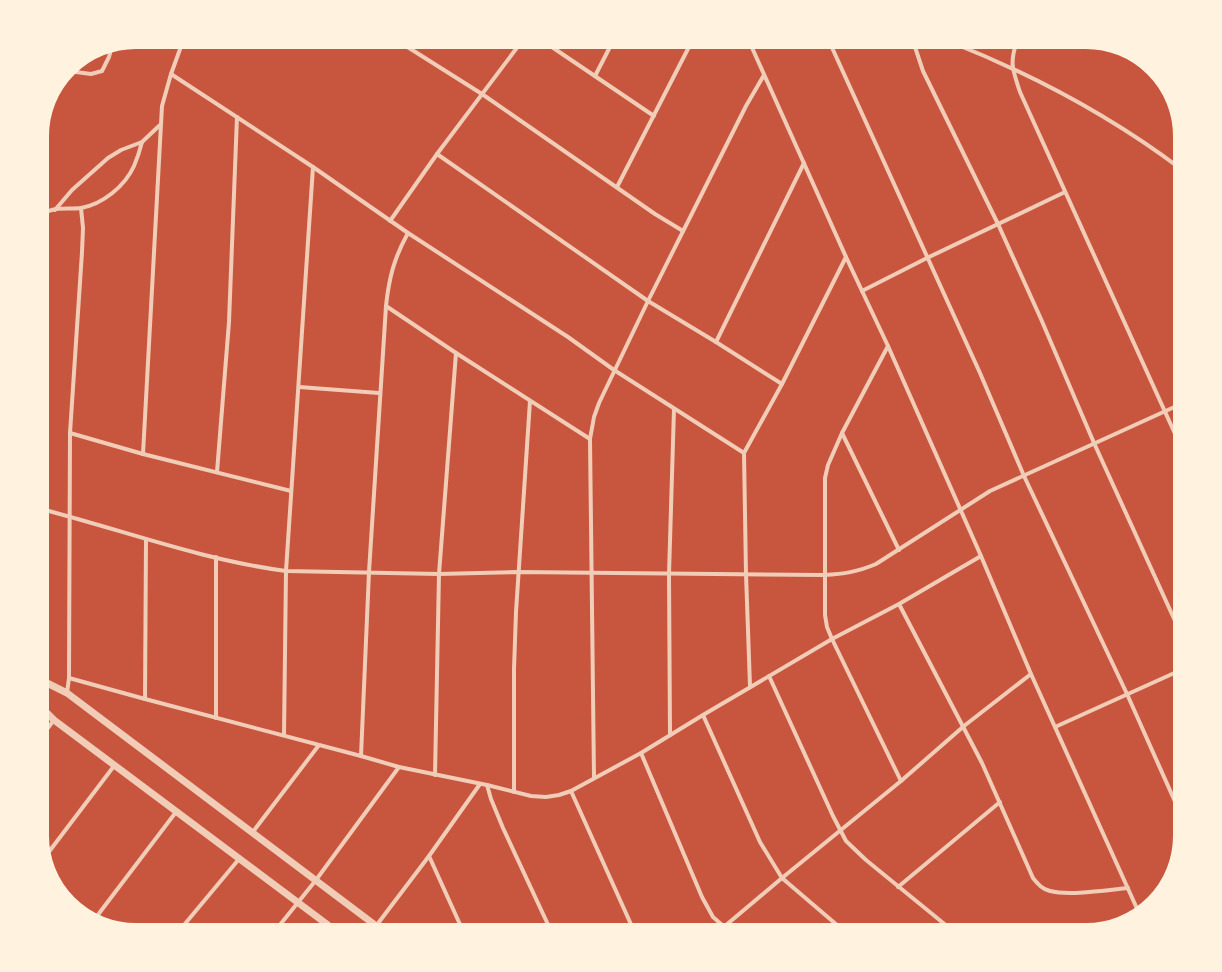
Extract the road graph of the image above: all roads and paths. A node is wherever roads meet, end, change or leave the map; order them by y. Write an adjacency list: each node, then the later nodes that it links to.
1 (180, 48): 15 (street)
2 (409, 48): 18 (street)
3 (517, 48): 18 (street)
4 (553, 48): 17 (street)
5 (609, 48): 17 (street)
6 (688, 48): 19 (street)
7 (752, 48): 16 (street)
8 (832, 48): 37 (street)
9 (915, 48): 33 (street)
10 (965, 48): 13 (street)
11 (1015, 48): 13 (street)
12 (110, 52): 14 (street)
13 (1012, 68): 25 (street); 28 (street)
14 (76, 72)
15 (171, 74): 20 (street); 21 (street)
16 (764, 75): 24 (street); 34 (street)
17 (594, 76): 19 (street)
18 (482, 94): 23 (street); 27 (street)
19 (654, 116): 27 (street)
20 (237, 117): 26 (street); 59 (street)
21 (160, 125): 22 (street); 58 (street)
22 (142, 142): 29 (street); 30 (street)
23 (437, 154): 32 (street); 39 (street)
24 (804, 163): 36 (street); 41 (street)
25 (1174, 164)
26 (313, 167): 32 (street); 46 (street)
27 (617, 187): 34 (street)
28 (1065, 192): 33 (street); 51 (street)
29 (81, 208): 30 (street); 53 (street)
30 (55, 210): 31 (street)
31 (48, 212)
32 (390, 220): 35 (street)
33 (998, 224): 37 (street); 56 (street)
34 (683, 231): 39 (street)
35 (408, 233): 40 (street); 44 (street)
36 (846, 258): 38 (street); 45 (street)
37 (927, 258): 38 (street); 60 (street)
38 (862, 290): 42 (street)
39 (648, 302): 41 (street); 44 (street)
40 (386, 306): 43 (street); 47 (street)
41 (716, 342): 45 (street)
42 (888, 346): 54 (street); 62 (street)
43 (456, 353): 48 (street); 73 (street)
44 (614, 370): 50 (street); 55 (street)
45 (782, 384): 57 (street)
46 (299, 387): 47 (street); 61 (street)
47 (379, 393): 70 (street)
48 (530, 401): 55 (street); 71 (street)
49 (1174, 407): 51 (street)
50 (674, 408): 57 (street); 74 (street)
51 (1165, 411): 52 (street); 56 (street)
52 (1174, 431)
53 (70, 433): 58 (street); 64 (street)
54 (842, 433): 66 (street); 76 (street)
55 (590, 439): 72 (street)
56 (1094, 443): 60 (street); 78 (street)
57 (744, 453): 75 (street)
58 (143, 454): 59 (street)
59 (217, 472): 61 (street)
60 (1024, 476): 62 (street); 87 (street)
61 (291, 490): 69 (street)
62 (961, 510): 66 (street); 67 (street)
63 (48, 511): 64 (street)
64 (69, 516): 65 (street); 83 (street)
65 (146, 539): 68 (street); 88 (street)
66 (899, 550): 76 (street)
67 (981, 556): 77 (street); 81 (street)
68 (216, 557): 69 (street); 91 (street)
69 (286, 571): 70 (street); 96 (street)
70 (369, 572): 73 (street); 100 (street)
71 (518, 572): 72 (street); 73 (street); 109 (street)
72 (593, 573): 74 (street); 104 (street)
73 (439, 574): 103 (street)
74 (669, 574): 75 (street); 97 (street)
75 (746, 574): 76 (street); 85 (street)
76 (824, 575): 79 (street)
77 (899, 604): 79 (street); 93 (street)
78 (1174, 619)
79 (832, 639): 82 (street); 105 (street)
80 (1174, 673): 87 (street)
81 (1031, 674): 93 (street); 94 (street)
82 (769, 676): 85 (street); 113 (street)
83 (69, 678): 86 (street); 88 (street)
84 (48, 684): 86 (street)
85 (750, 686): 90 (street)
86 (67, 693): 114 (street)
87 (1127, 694): 94 (street); 110 (street)
88 (145, 699): 91 (street)
89 (48, 714): 92 (street)
90 (703, 714): 97 (street); 118 (street)
91 (216, 718): 96 (street)
92 (54, 720): 95 (street); 101 (street)
93 (964, 726): 105 (street); 111 (street)
94 (1055, 727): 121 (street)
95 (48, 728)
96 (284, 735): 98 (street)
97 (670, 735): 99 (street)
98 (319, 745): 100 (street); 114 (street)
99 (640, 753): 104 (street); 133 (street)
100 (361, 756): 102 (street)
101 (114, 766): 112 (street); 115 (street)
102 (399, 767): 103 (street); 119 (street)
103 (435, 775): 106 (street)
104 (594, 777): 108 (street)
105 (900, 781): 113 (street)
106 (480, 784): 107 (street); 116 (street)
107 (487, 785): 109 (street); 131 (street)
108 (571, 791): 109 (street); 132 (street)
109 (514, 792)
110 (1174, 799)
111 (1000, 802): 120 (street); 121 (street)
112 (176, 812): 117 (street); 124 (street)
113 (840, 831): 118 (street); 120 (street)
114 (252, 833): 119 (street)
115 (50, 851)
116 (429, 856): 129 (street); 130 (street)
117 (239, 859): 122 (street); 125 (street)
118 (782, 878): 134 (street); 135 (street)
119 (316, 880): 122 (street); 128 (street)
120 (898, 887): 136 (street)
121 (1128, 888): 123 (street)
122 (297, 902): 126 (street); 127 (street)
123 (1137, 908)
124 (98, 915)
125 (185, 924)
126 (280, 924)
127 (327, 924)
128 (373, 924)
129 (378, 924)
130 (460, 924)
131 (548, 924)
132 (631, 924)
133 (720, 924)
134 (727, 924)
135 (836, 924)
136 (944, 924)

